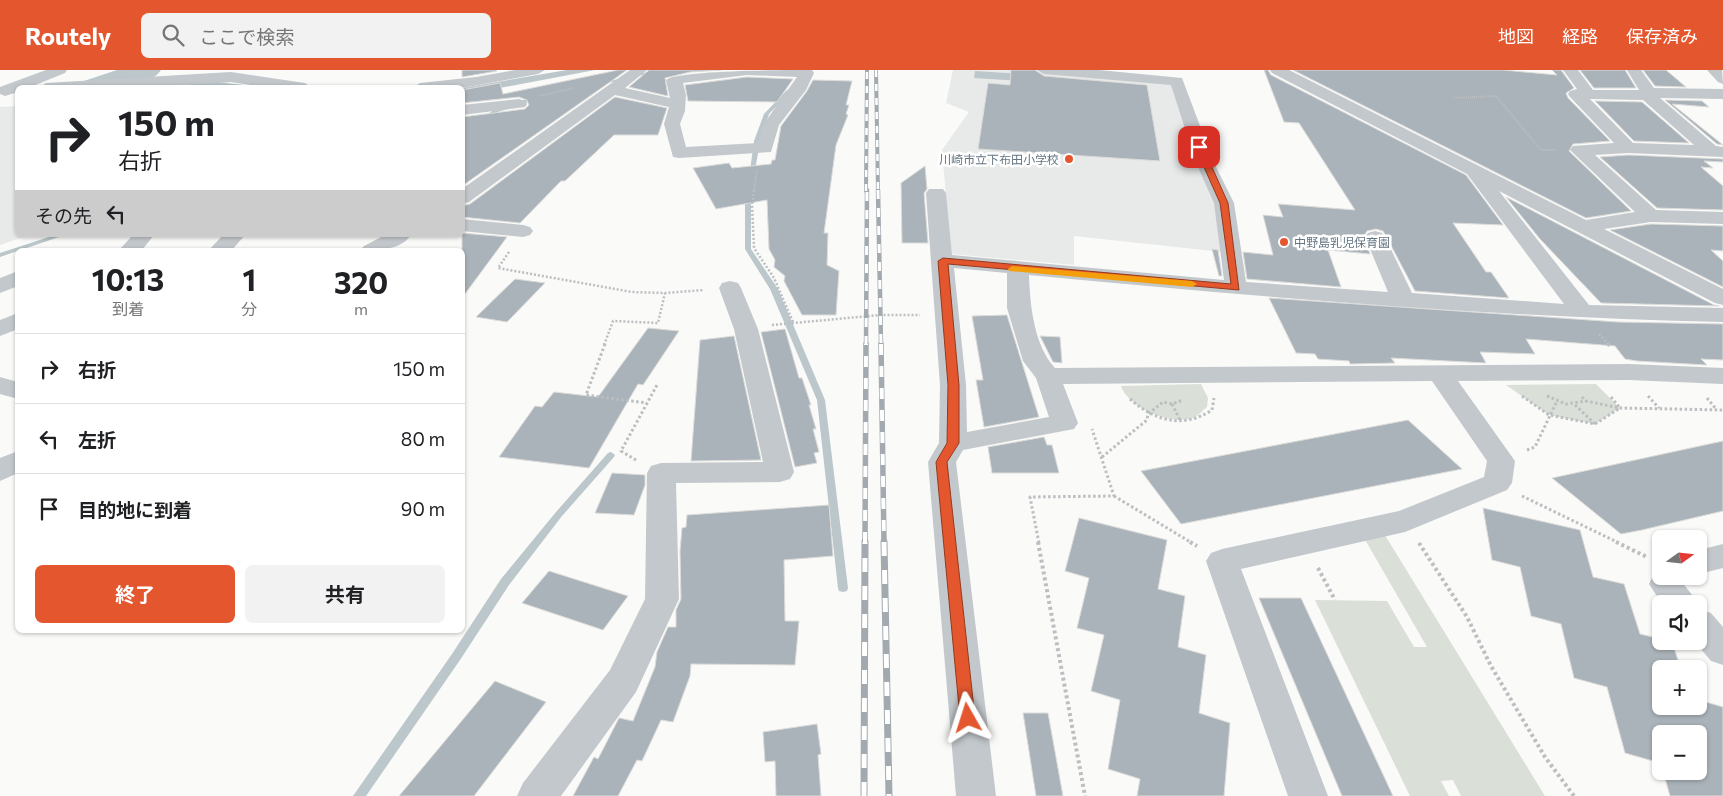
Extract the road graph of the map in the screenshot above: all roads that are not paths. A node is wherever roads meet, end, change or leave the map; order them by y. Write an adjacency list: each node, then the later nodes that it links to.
1 (60, 70): 15 (street)
2 (133, 70): 16 (street)
3 (269, 70): 12 (street)
4 (538, 70): 19 (street)
5 (1044, 70): 10 (street)
6 (1277, 70): 28 (street)
7 (1570, 70): 20 (street)
8 (1634, 70): 21 (street)
9 (1714, 70): 13 (street)
10 (1074, 71): 11 (street)
11 (1159, 75): 49 (street)
12 (249, 78): 16 (street); 17 (street); 18 (street)
13 (1723, 79)
14 (626, 80): 24 (street); 31 (street)
15 (22, 85)
16 (82, 85)
17 (235, 85)
18 (288, 85)
19 (448, 85)
20 (1588, 94): 21 (street); 26 (street)
21 (1648, 94): 22 (street); 27 (street)
22 (1723, 94)
23 (518, 104): 25 (street)
24 (677, 104): 24 (street)
25 (465, 110)
26 (1628, 148): 27 (street); 32 (street)
27 (1712, 152): 29 (street)
28 (1470, 168): 35 (street); 52 (street)
29 (1723, 169)
30 (936, 193): 44 (street)
31 (465, 196)
32 (1651, 216): 33 (street); 35 (street)
33 (1723, 218)
34 (465, 225): 36 (street)
35 (1585, 226): 50 (street)
36 (523, 230)
37 (142, 237): 41 (street)
38 (233, 237): 42 (street)
39 (397, 237): 43 (street)
40 (1375, 237): 51 (street)
41 (132, 248)
42 (222, 248)
43 (375, 248)
44 (943, 261): 45 (street); 59 (street)
45 (1018, 270): 49 (street); 57 (street)
46 (15, 279): 47 (street)
47 (0, 286)
48 (730, 288): 68 (street)
49 (1236, 288): 51 (street)
50 (1723, 298)
51 (1404, 299): 52 (street)
52 (1582, 312): 53 (street)
53 (1723, 315)
54 (15, 322): 55 (street)
55 (0, 329)
56 (1439, 373): 57 (street); 58 (street); 70 (street)
57 (1048, 376): 59 (street)
58 (1723, 376)
59 (953, 443): 69 (street)
60 (15, 462): 61 (street)
61 (0, 471)
62 (1723, 556): 63 (street)
63 (1708, 560)
64 (1666, 585): 65 (street)
65 (1674, 595)
66 (1707, 632): 67 (street)
67 (1723, 651)
68 (537, 796)
69 (976, 796)
70 (1308, 796)

